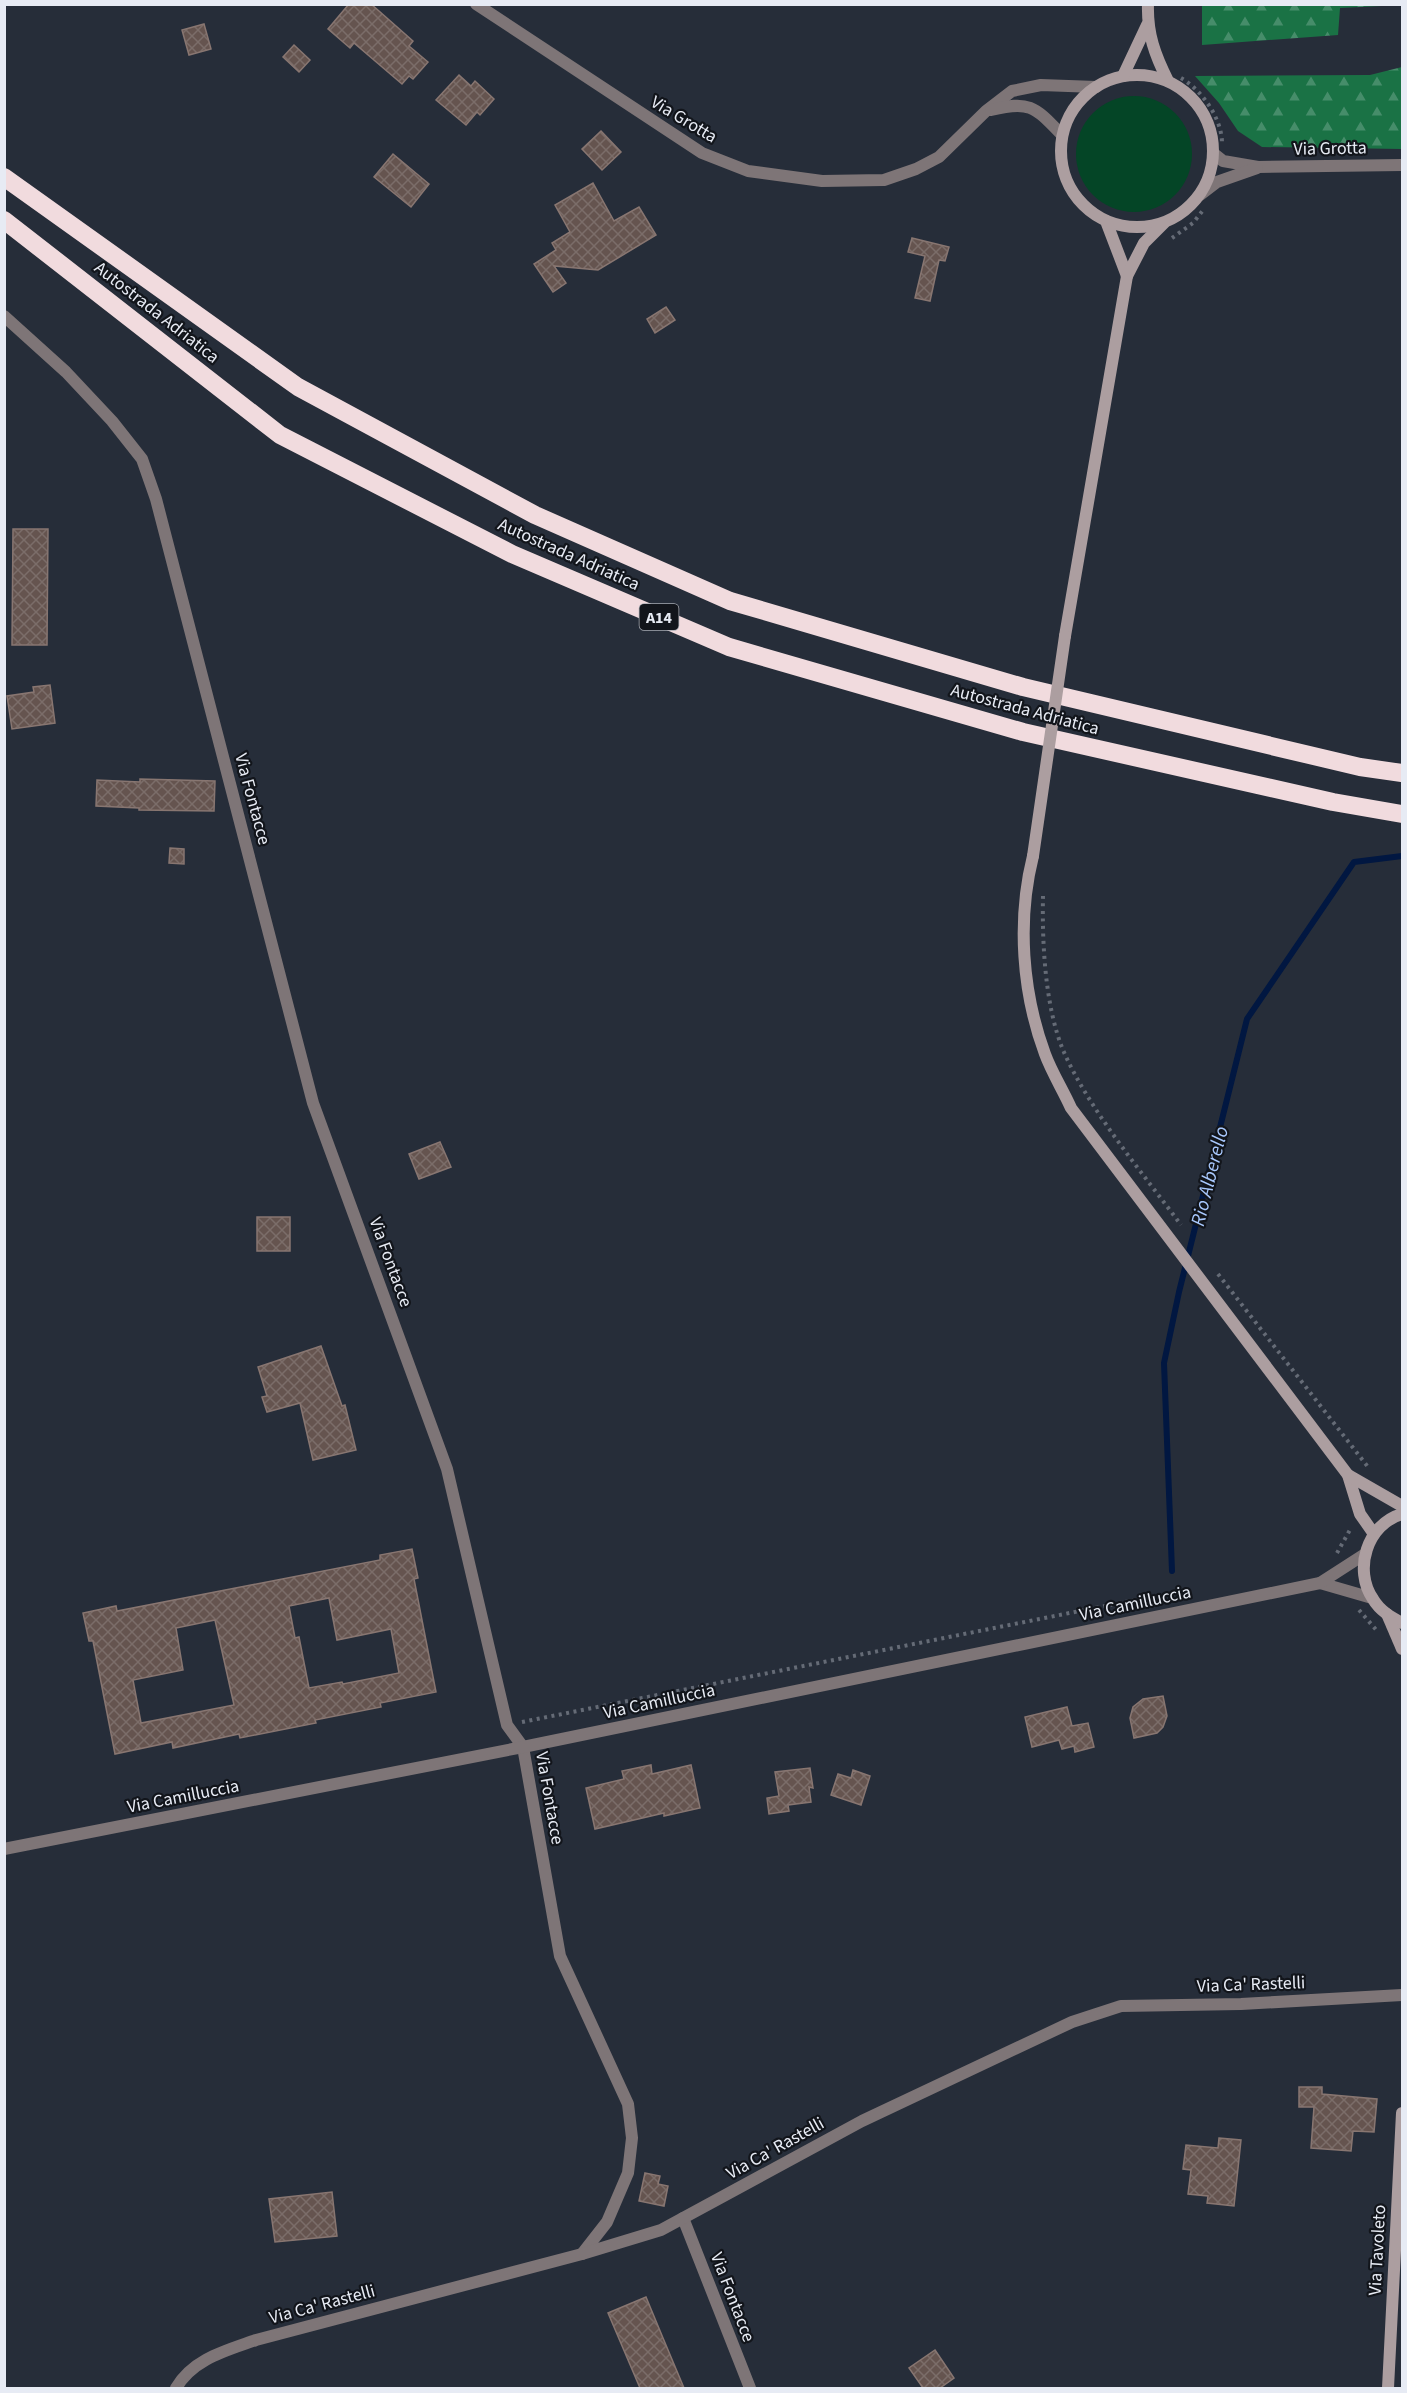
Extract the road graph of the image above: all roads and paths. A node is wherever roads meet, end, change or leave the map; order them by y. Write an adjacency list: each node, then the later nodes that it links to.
1 (476, 4): 7 (street, Via Grotta)
2 (1148, 4): 3 (main road)
3 (1147, 26): 4 (main road); 5 (main road)
4 (1124, 76): 5 (main road); 6 (main road)
5 (1174, 79): 9 (main road); 9 (path)
6 (1096, 87): 7 (street, Via Grotta); 8 (main road)
7 (987, 111): 8 (street)
8 (1062, 135): 16 (main road)
9 (1218, 157): 11 (street, Via Grotta); 14 (main road)
10 (1402, 165): 11 (street, Via Grotta)
11 (1258, 167): 13 (street, Via Grotta)
12 (4, 177): 21 (highway, Autostrada Adriatica / A14)
13 (1217, 182): 14 (street, Via Grotta); 18 (path)
14 (1200, 195): 17 (main road)
15 (4, 220): 22 (highway, Autostrada Adriatica / A14)
16 (1106, 221): 17 (main road); 19 (main road)
17 (1165, 222): 19 (main road)
18 (1170, 240)
19 (1127, 276): 27 (main road, bridge)
20 (4, 316): 40 (street, Via Fontacce)
21 (1402, 773)
22 (1402, 814)
23 (1043, 894): 24 (path)
24 (1187, 1233)
25 (1214, 1269): 26 (path)
26 (1371, 1470)
27 (1348, 1475): 28 (main road); 29 (main road)
28 (1402, 1506)
29 (1360, 1514): 31 (main road); 33 (path)
30 (1402, 1514): 31 (main road)
31 (1374, 1534): 32 (main road)
32 (1365, 1554): 34 (street, Via Camilluccia); 36 (main road)
33 (1336, 1555)
34 (1320, 1583): 36 (street, Via Camilluccia); 41 (street, Via Camilluccia)
35 (1176, 1598): 40 (path)
36 (1372, 1598): 37 (main road)
37 (1387, 1614): 38 (main road); 39 (main road)
38 (1402, 1623)
39 (1402, 1649)
40 (507, 1725): 41 (street, Via Fontacce)
41 (524, 1748): 42 (street, Via Camilluccia); 46 (street, Via Fontacce)
42 (4, 1849)
43 (1402, 1995): 45 (street, Via Ca' Rastelli)
44 (1402, 2113): 49 (main road, Via Tavoleto)
45 (683, 2218): 46 (street, Via Ca' Rastelli); 48 (street, Via Fontacce)
46 (582, 2254): 47 (street, Via Ca' Rastelli)
47 (176, 2388)
48 (750, 2388)
49 (1388, 2388)

